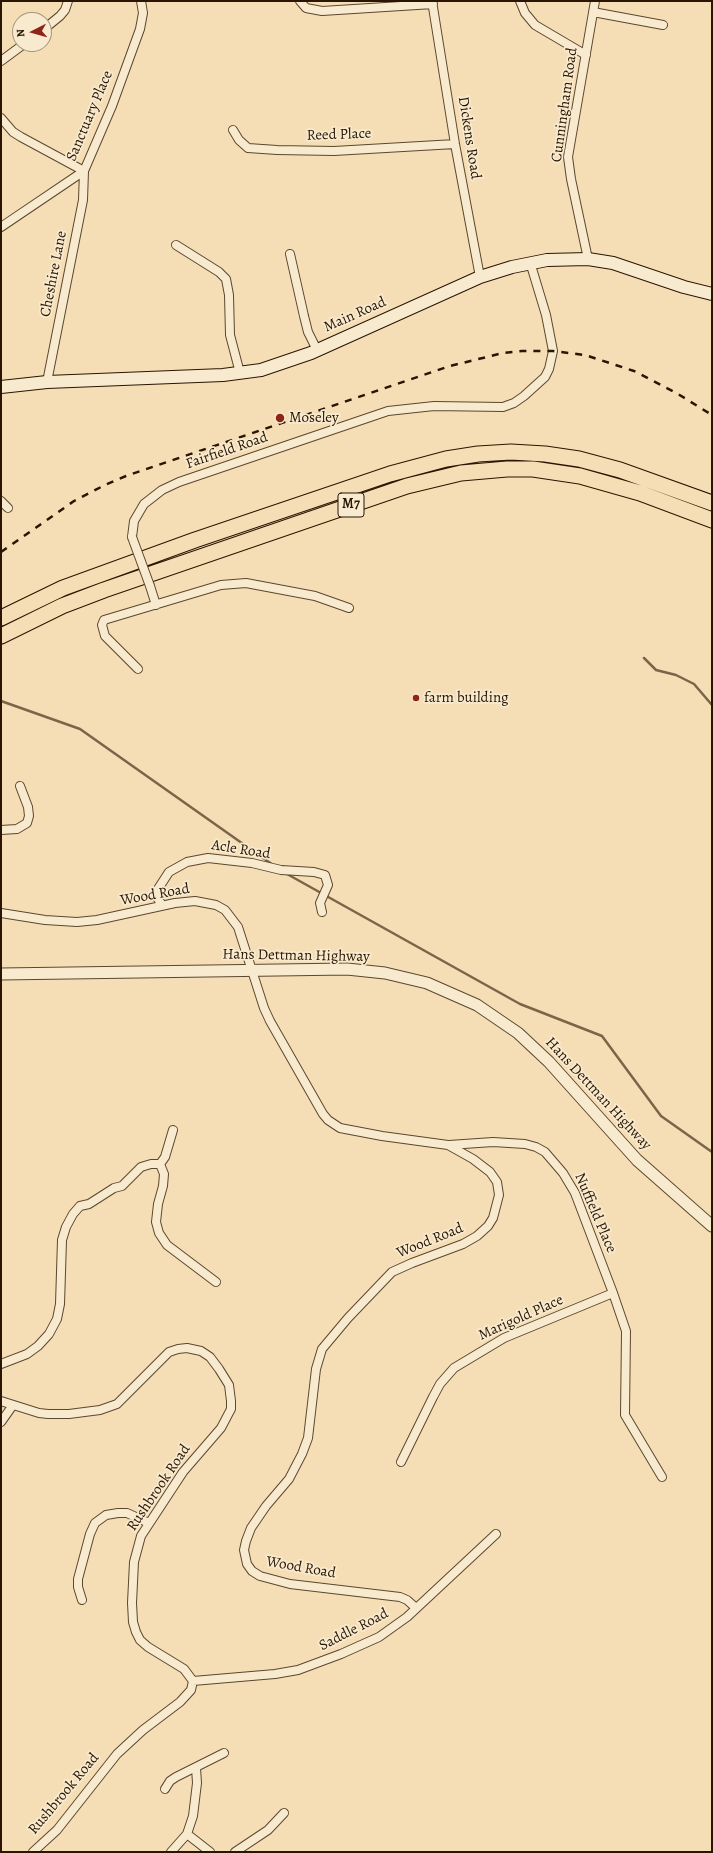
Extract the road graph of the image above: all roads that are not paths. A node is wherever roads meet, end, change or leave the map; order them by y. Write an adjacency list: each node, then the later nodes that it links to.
1 (68, 1): 8 (street)
2 (141, 1): 16 (street, Sanctuary Place)
3 (300, 1): 6 (street)
4 (520, 1): 11 (street)
5 (595, 1): 7 (street, Cunningham Road)
6 (433, 2): 15 (street, Dickens Road)
7 (594, 12): 9 (street); 11 (street, Cunningham Road)
8 (52, 22)
9 (663, 25)
10 (13, 52): 12 (street)
11 (586, 55): 20 (street, Cunningham Road)
12 (1, 61)
13 (1, 118): 16 (street)
14 (233, 130): 15 (street, Reed Place)
15 (455, 144): 22 (street, Dickens Road)
16 (84, 171): 17 (street, Sanctuary Place); 26 (street, Cheshire Lane)
17 (1, 227)
18 (176, 245): 25 (street)
19 (290, 254): 24 (street)
20 (588, 259): 21 (main road, Main Road); 23 (main road, Main Road)
21 (530, 262): 22 (main road, Main Road); 32 (street, Fairfield Road, bridge)
22 (480, 277): 24 (main road, Main Road)
23 (712, 294)
24 (317, 350): 25 (main road, Main Road)
25 (240, 373): 26 (main road, Main Road)
26 (47, 382): 27 (main road, Main Road)
27 (1, 387)
28 (1, 501): 30 (street)
29 (712, 503): 34 (highway, M7)
30 (8, 508)
31 (712, 520): 35 (highway, M7)
32 (156, 605): 33 (street); 36 (street)
33 (349, 608)
34 (1, 618)
35 (1, 636)
36 (138, 669)
37 (20, 786): 38 (street)
38 (1, 830)
39 (162, 905): 40 (street, Acle Road); 41 (street, Wood Road); 42 (street, Wood Road)
40 (322, 912)
41 (1, 913)
42 (251, 969): 43 (street, Hans Dettman Highway); 45 (street, Wood Road); 47 (street, Hans Dettman Highway)
43 (1, 974)
44 (173, 1130): 46 (street)
45 (448, 1145): 49 (street, Nuffield Place); 59 (street, Wood Road)
46 (160, 1164): 48 (street); 50 (street)
47 (712, 1226)
48 (216, 1282)
49 (614, 1293): 54 (street, Marigold Place); 55 (street, Nuffield Place)
50 (1, 1364)
51 (1, 1401): 52 (street, Rushbrook Road)
52 (13, 1405): 53 (street); 56 (street, Rushbrook Road)
53 (1, 1422)
54 (401, 1462)
55 (662, 1477)
56 (149, 1523): 58 (street); 60 (street, Rushbrook Road)
57 (496, 1534): 59 (street, Saddle Road)
58 (82, 1600)
59 (416, 1608): 60 (street, Saddle Road)
60 (193, 1681): 66 (street, Rushbrook Road)
61 (224, 1753): 62 (street)
62 (196, 1768): 63 (street); 65 (street)
63 (165, 1789)
64 (284, 1813): 69 (street)
65 (187, 1834): 67 (street); 68 (street)
66 (33, 1852)
67 (171, 1852)
68 (210, 1852)
69 (235, 1852)

